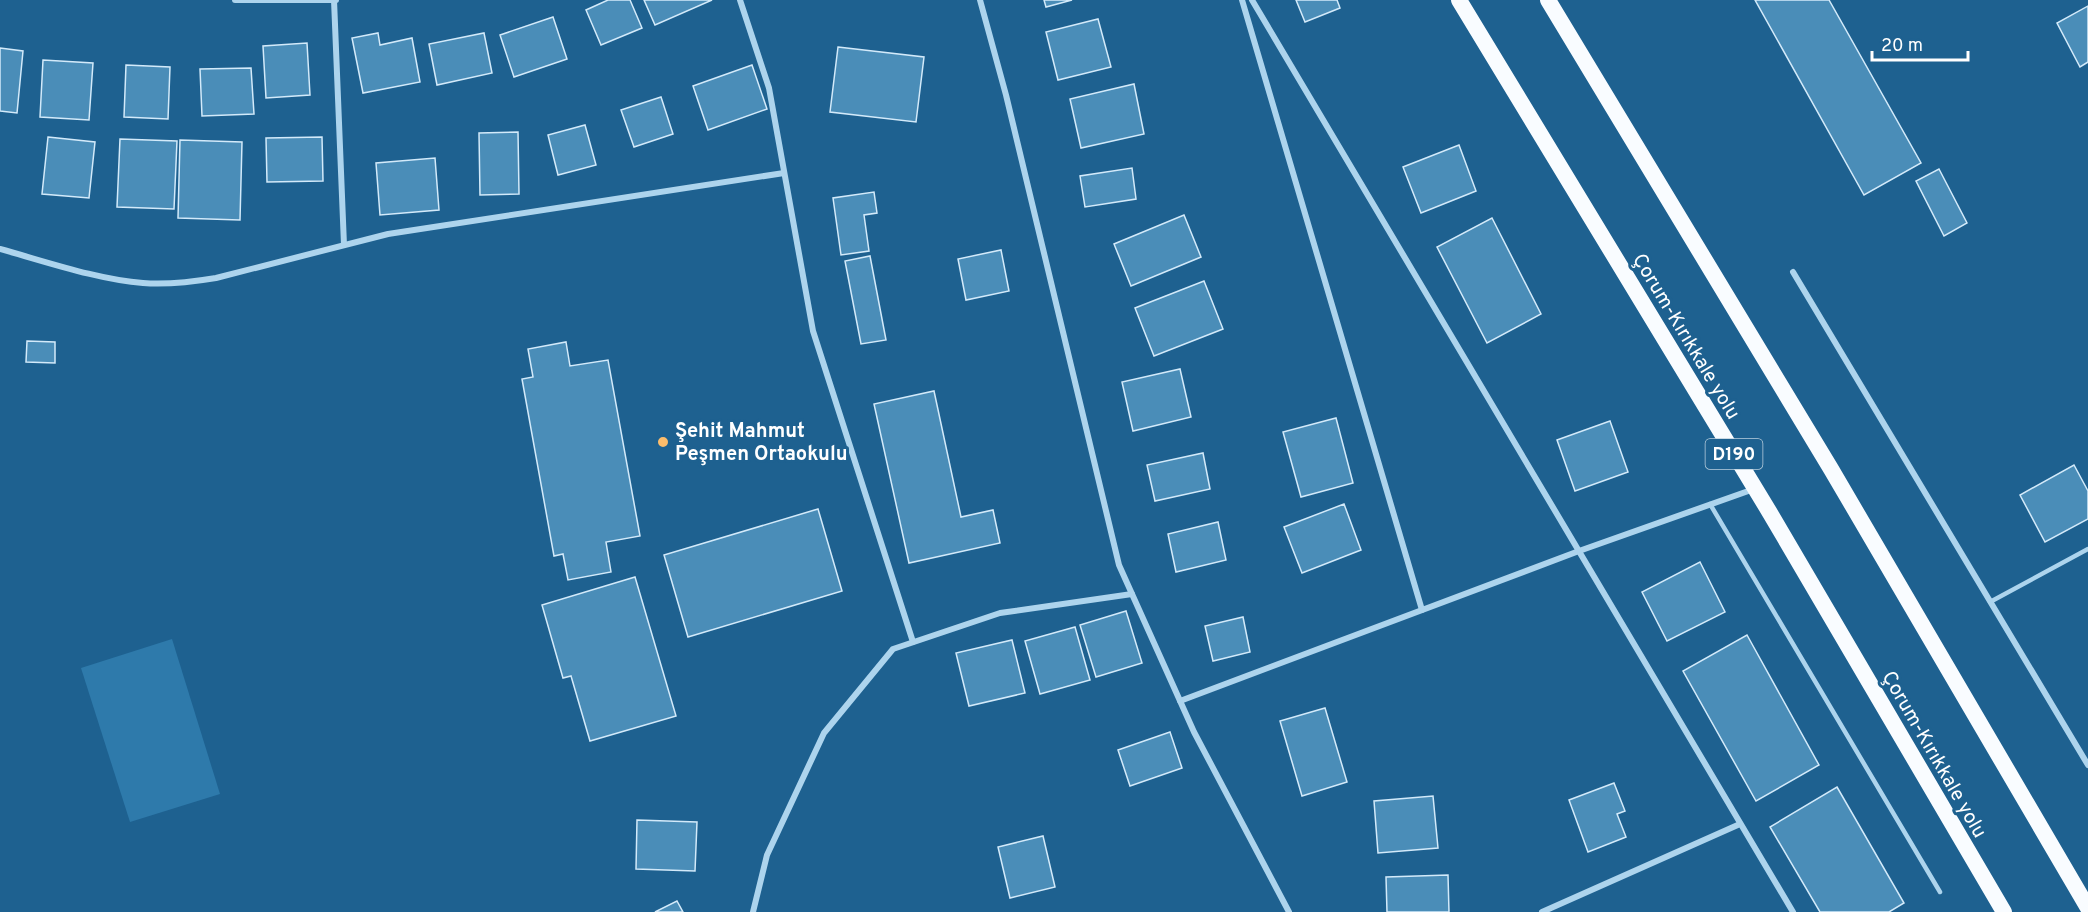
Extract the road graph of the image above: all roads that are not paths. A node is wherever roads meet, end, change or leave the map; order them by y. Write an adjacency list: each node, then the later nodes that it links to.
1 (235, 0): 2 (street)
2 (335, 0): 10 (street)
3 (740, 0): 9 (street)
4 (980, 0): 17 (street)
5 (1242, 0): 19 (street)
6 (1252, 0): 16 (street)
7 (1459, 0): 13 (highway, Çorum-Kırıkkale yolu / D190)
8 (1548, 0): 25 (highway)
9 (784, 172): 10 (street); 20 (street)
10 (344, 245): 11 (street)
11 (0, 249)
12 (1793, 273): 18 (street)
13 (1755, 488): 14 (street); 30 (highway, Çorum-Kırıkkale yolu / D190)
14 (1710, 504): 16 (street); 24 (lane)
15 (2088, 549): 18 (lane)
16 (1579, 551): 19 (street); 23 (street)
17 (1132, 594): 20 (street); 21 (street)
18 (1990, 602): 22 (street)
19 (1422, 610): 21 (street)
20 (913, 642): 26 (street)
21 (1180, 701): 27 (street)
22 (2088, 765)
23 (1740, 824): 28 (street); 29 (street)
24 (1940, 892)
25 (2088, 908)
26 (753, 912)
27 (1289, 912)
28 (1542, 912)
29 (1793, 912)
30 (2004, 912)

